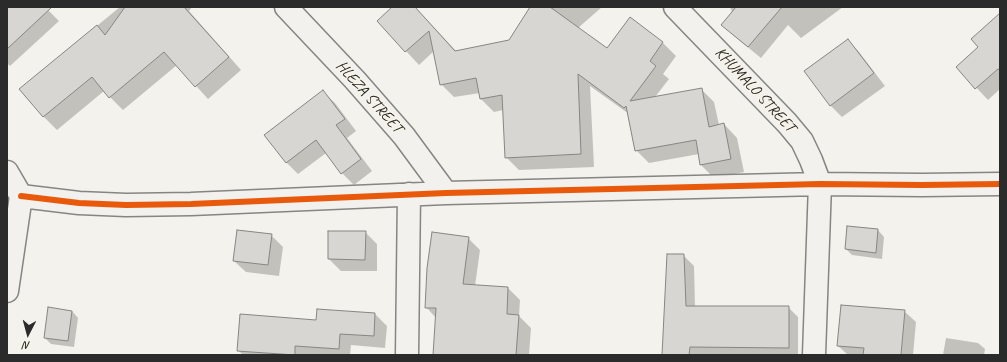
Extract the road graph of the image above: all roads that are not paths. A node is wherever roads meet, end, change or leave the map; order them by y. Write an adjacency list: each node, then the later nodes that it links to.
1 (286, 7): 6 (street, HLEZA STREET)
2 (675, 7): 4 (street, KHUMALO STREET)
3 (7, 172): 8 (street)
4 (820, 184): 5 (street); 6 (street); 11 (street)
5 (1000, 184)
6 (446, 192): 7 (street)
7 (409, 194): 8 (street); 10 (street)
8 (21, 196): 9 (street)
9 (7, 291)
10 (407, 355)
11 (814, 355)

